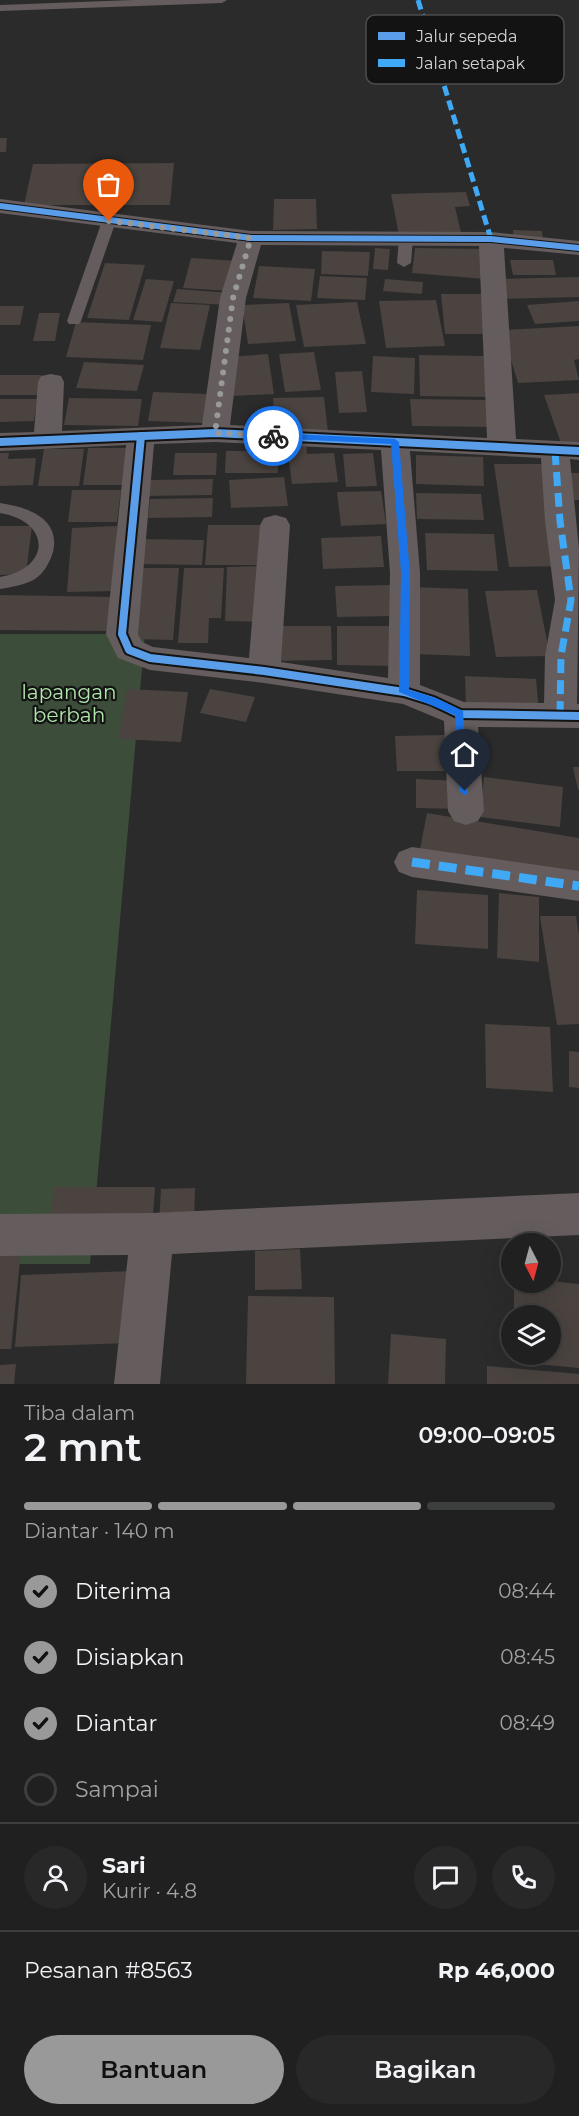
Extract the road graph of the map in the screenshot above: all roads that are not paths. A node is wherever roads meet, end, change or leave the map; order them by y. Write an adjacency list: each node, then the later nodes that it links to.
1 (222, 0): 2 (lane)
2 (0, 8)
3 (0, 206): 4 (street)
4 (109, 221): 5 (street); 10 (lane)
5 (251, 238): 6 (street); 12 (street)
6 (406, 238): 7 (street); 9 (lane)
7 (491, 238): 8 (street); 17 (street)
8 (579, 248)
9 (404, 262)
10 (74, 321)
11 (51, 382): 14 (street)
12 (215, 433): 13 (street); 16 (street)
13 (141, 436): 14 (street); 22 (street)
14 (48, 440): 15 (street)
15 (0, 442)
16 (395, 442): 17 (street); 23 (street)
17 (502, 447): 18 (street)
18 (567, 451): 25 (street)
19 (0, 508): 21 (lane)
20 (275, 525): 22 (street)
21 (0, 583)
22 (264, 671): 23 (street)
23 (404, 692): 24 (street)
24 (460, 714): 25 (street); 26 (street)
25 (569, 716)
26 (466, 811)
27 (412, 862): 28 (street)
28 (579, 886)
29 (579, 1214): 30 (street)
30 (152, 1234): 31 (street); 32 (street)
31 (0, 1235)
32 (137, 1384)

